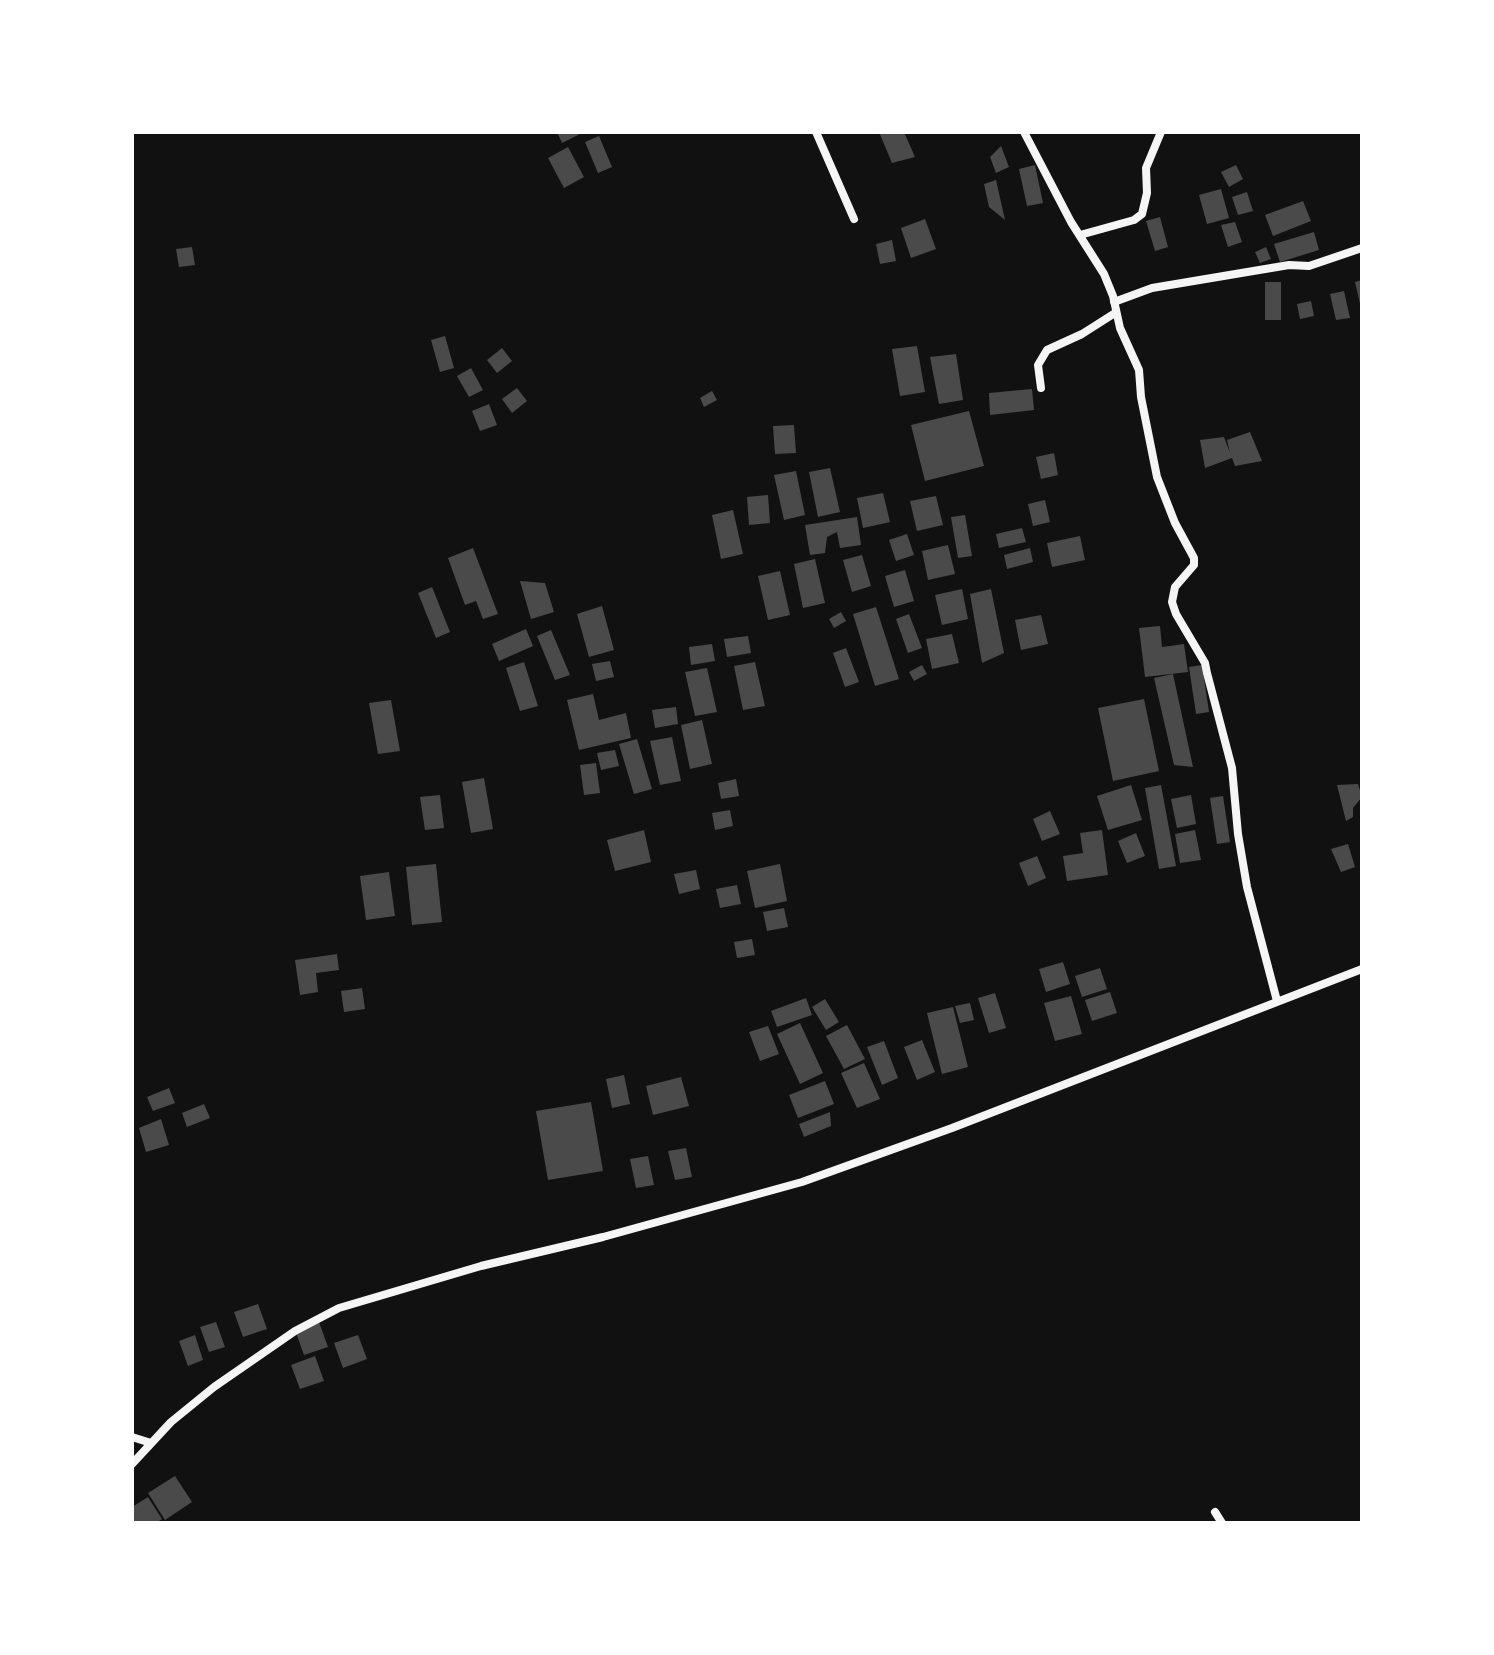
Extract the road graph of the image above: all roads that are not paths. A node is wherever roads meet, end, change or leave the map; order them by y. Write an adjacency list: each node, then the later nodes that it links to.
1 (816, 132): 4 (street)
2 (1024, 132): 5 (street)
3 (1161, 132): 5 (street)
4 (854, 219)
5 (1080, 235): 7 (street)
6 (1362, 248): 7 (street)
7 (1114, 302): 8 (street)
8 (1115, 313): 9 (street); 11 (street)
9 (1041, 388)
10 (1362, 969): 11 (street)
11 (1277, 1001): 13 (street)
12 (132, 1437): 13 (street)
13 (151, 1443): 14 (street)
14 (132, 1464)
15 (1215, 1512): 16 (street)
16 (1222, 1523)

